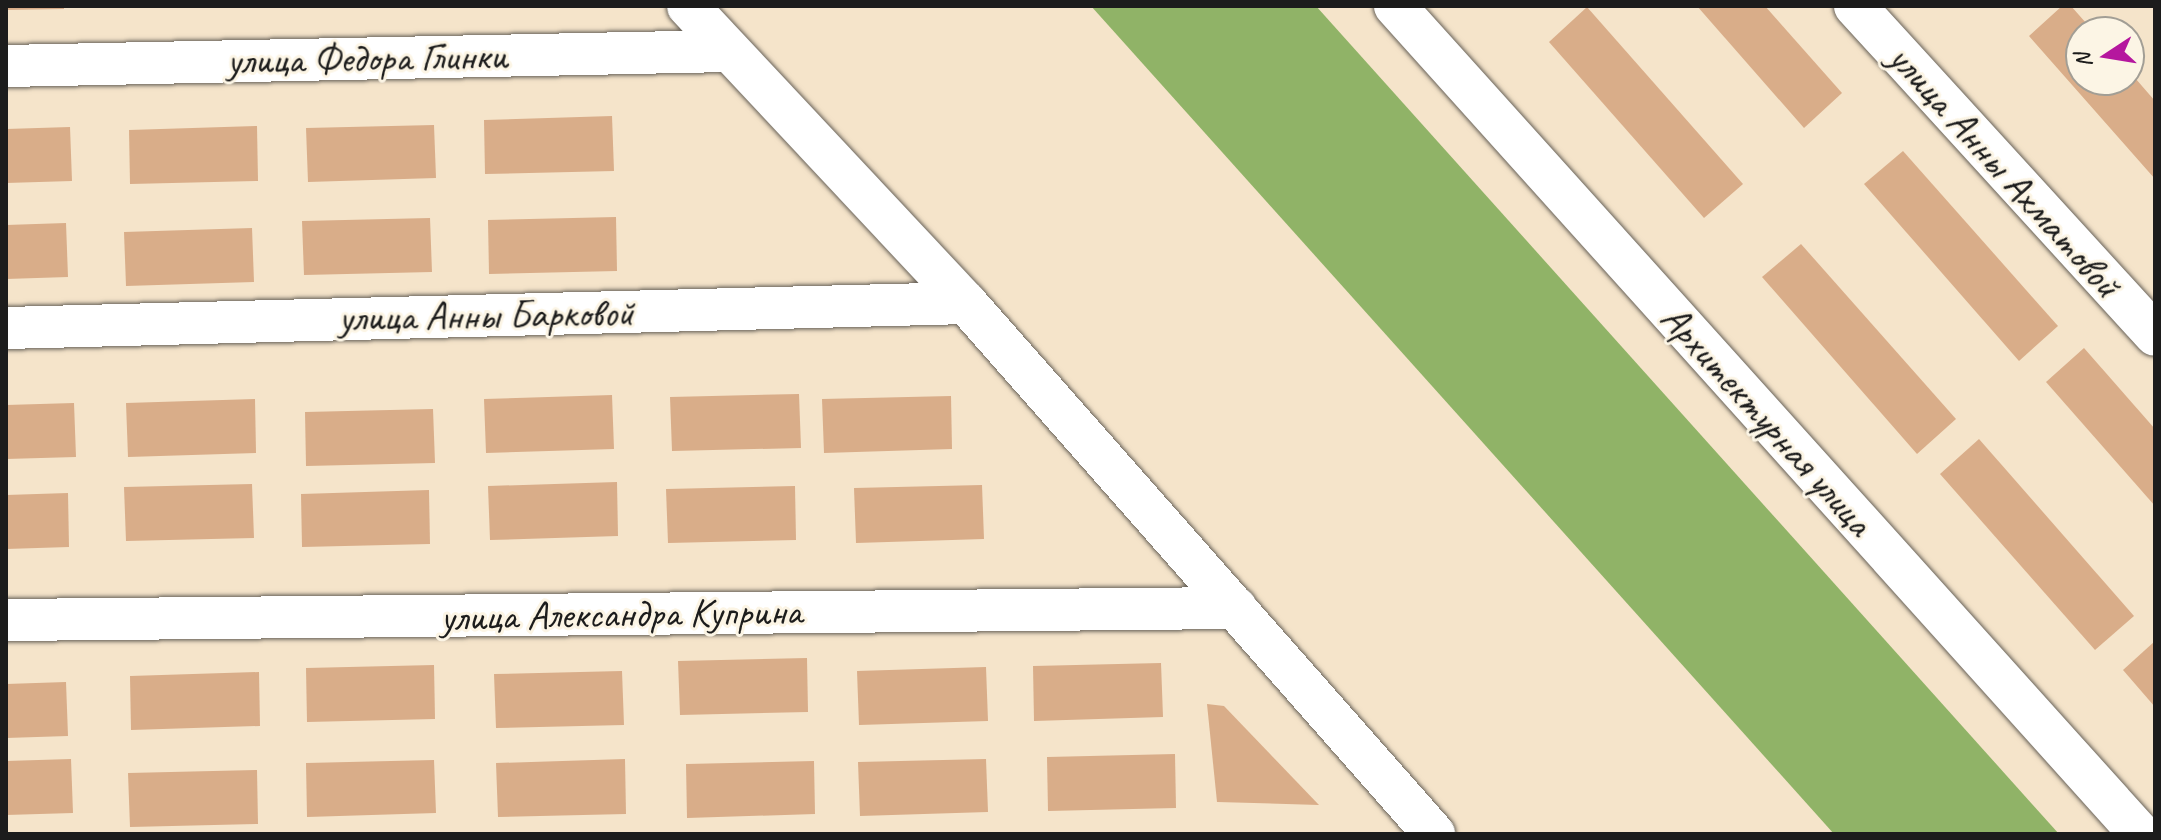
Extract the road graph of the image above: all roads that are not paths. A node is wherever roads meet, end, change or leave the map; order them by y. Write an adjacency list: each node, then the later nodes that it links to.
1 (688, 6): 4 (street)
2 (1395, 6): 12 (street, Архитектурная улица)
3 (1855, 6): 8 (street, улица Анны Ахматовой)
4 (729, 51): 5 (street, улица Федора Глинки); 6 (street)
5 (6, 66)
6 (966, 303): 7 (street, улица Анны Барковой); 9 (street)
7 (6, 328)
8 (2155, 335)
9 (1236, 608): 10 (street, улица Александра Куприна); 11 (street)
10 (6, 620)
11 (1434, 834)
12 (2140, 834)

